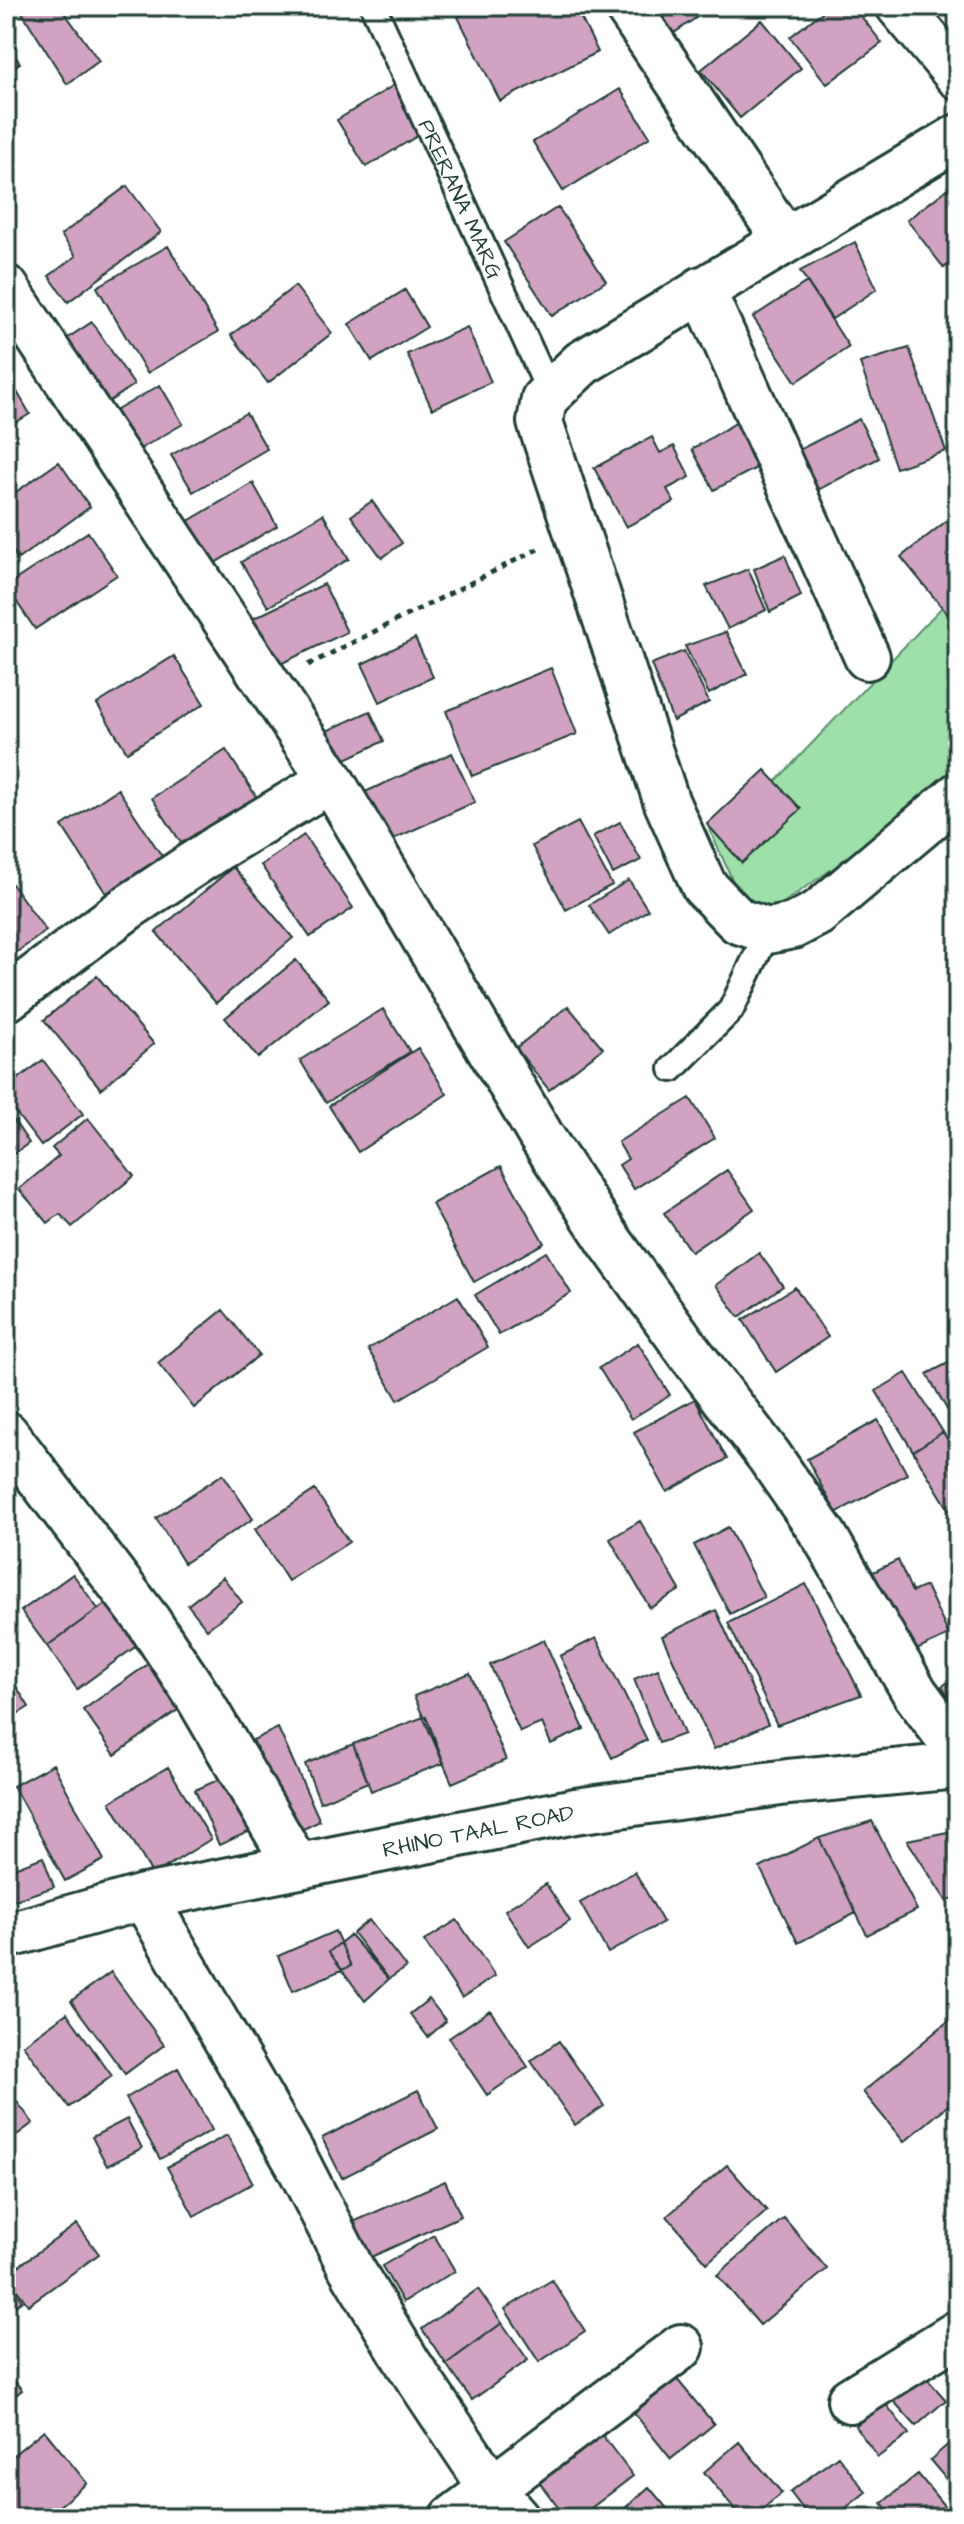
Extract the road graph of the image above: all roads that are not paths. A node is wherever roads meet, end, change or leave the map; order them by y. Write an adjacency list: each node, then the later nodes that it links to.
1 (373, 6): 9 (lane, PRERANA MARG)
2 (627, 6): 6 (street)
3 (899, 6): 4 (street)
4 (958, 76)
5 (958, 137): 6 (street)
6 (785, 240): 8 (street)
7 (6, 288): 11 (street)
8 (702, 289): 9 (street); 10 (street)
9 (550, 393): 13 (street)
10 (867, 657)
11 (331, 780): 14 (street); 17 (street)
12 (958, 795): 13 (street)
13 (768, 931): 15 (lane)
14 (6, 999)
15 (672, 1069)
16 (6, 1434): 19 (street)
17 (958, 1751)
18 (958, 1766): 19 (street, RHINO TAAL ROAD)
19 (296, 1865): 20 (street, RHINO TAAL ROAD)
20 (144, 1897): 21 (street, RHINO TAAL ROAD); 25 (street)
21 (6, 1936)
22 (958, 2333): 24 (street)
23 (681, 2347): 25 (street)
24 (850, 2400)
25 (504, 2504): 26 (street)
26 (453, 2518)

